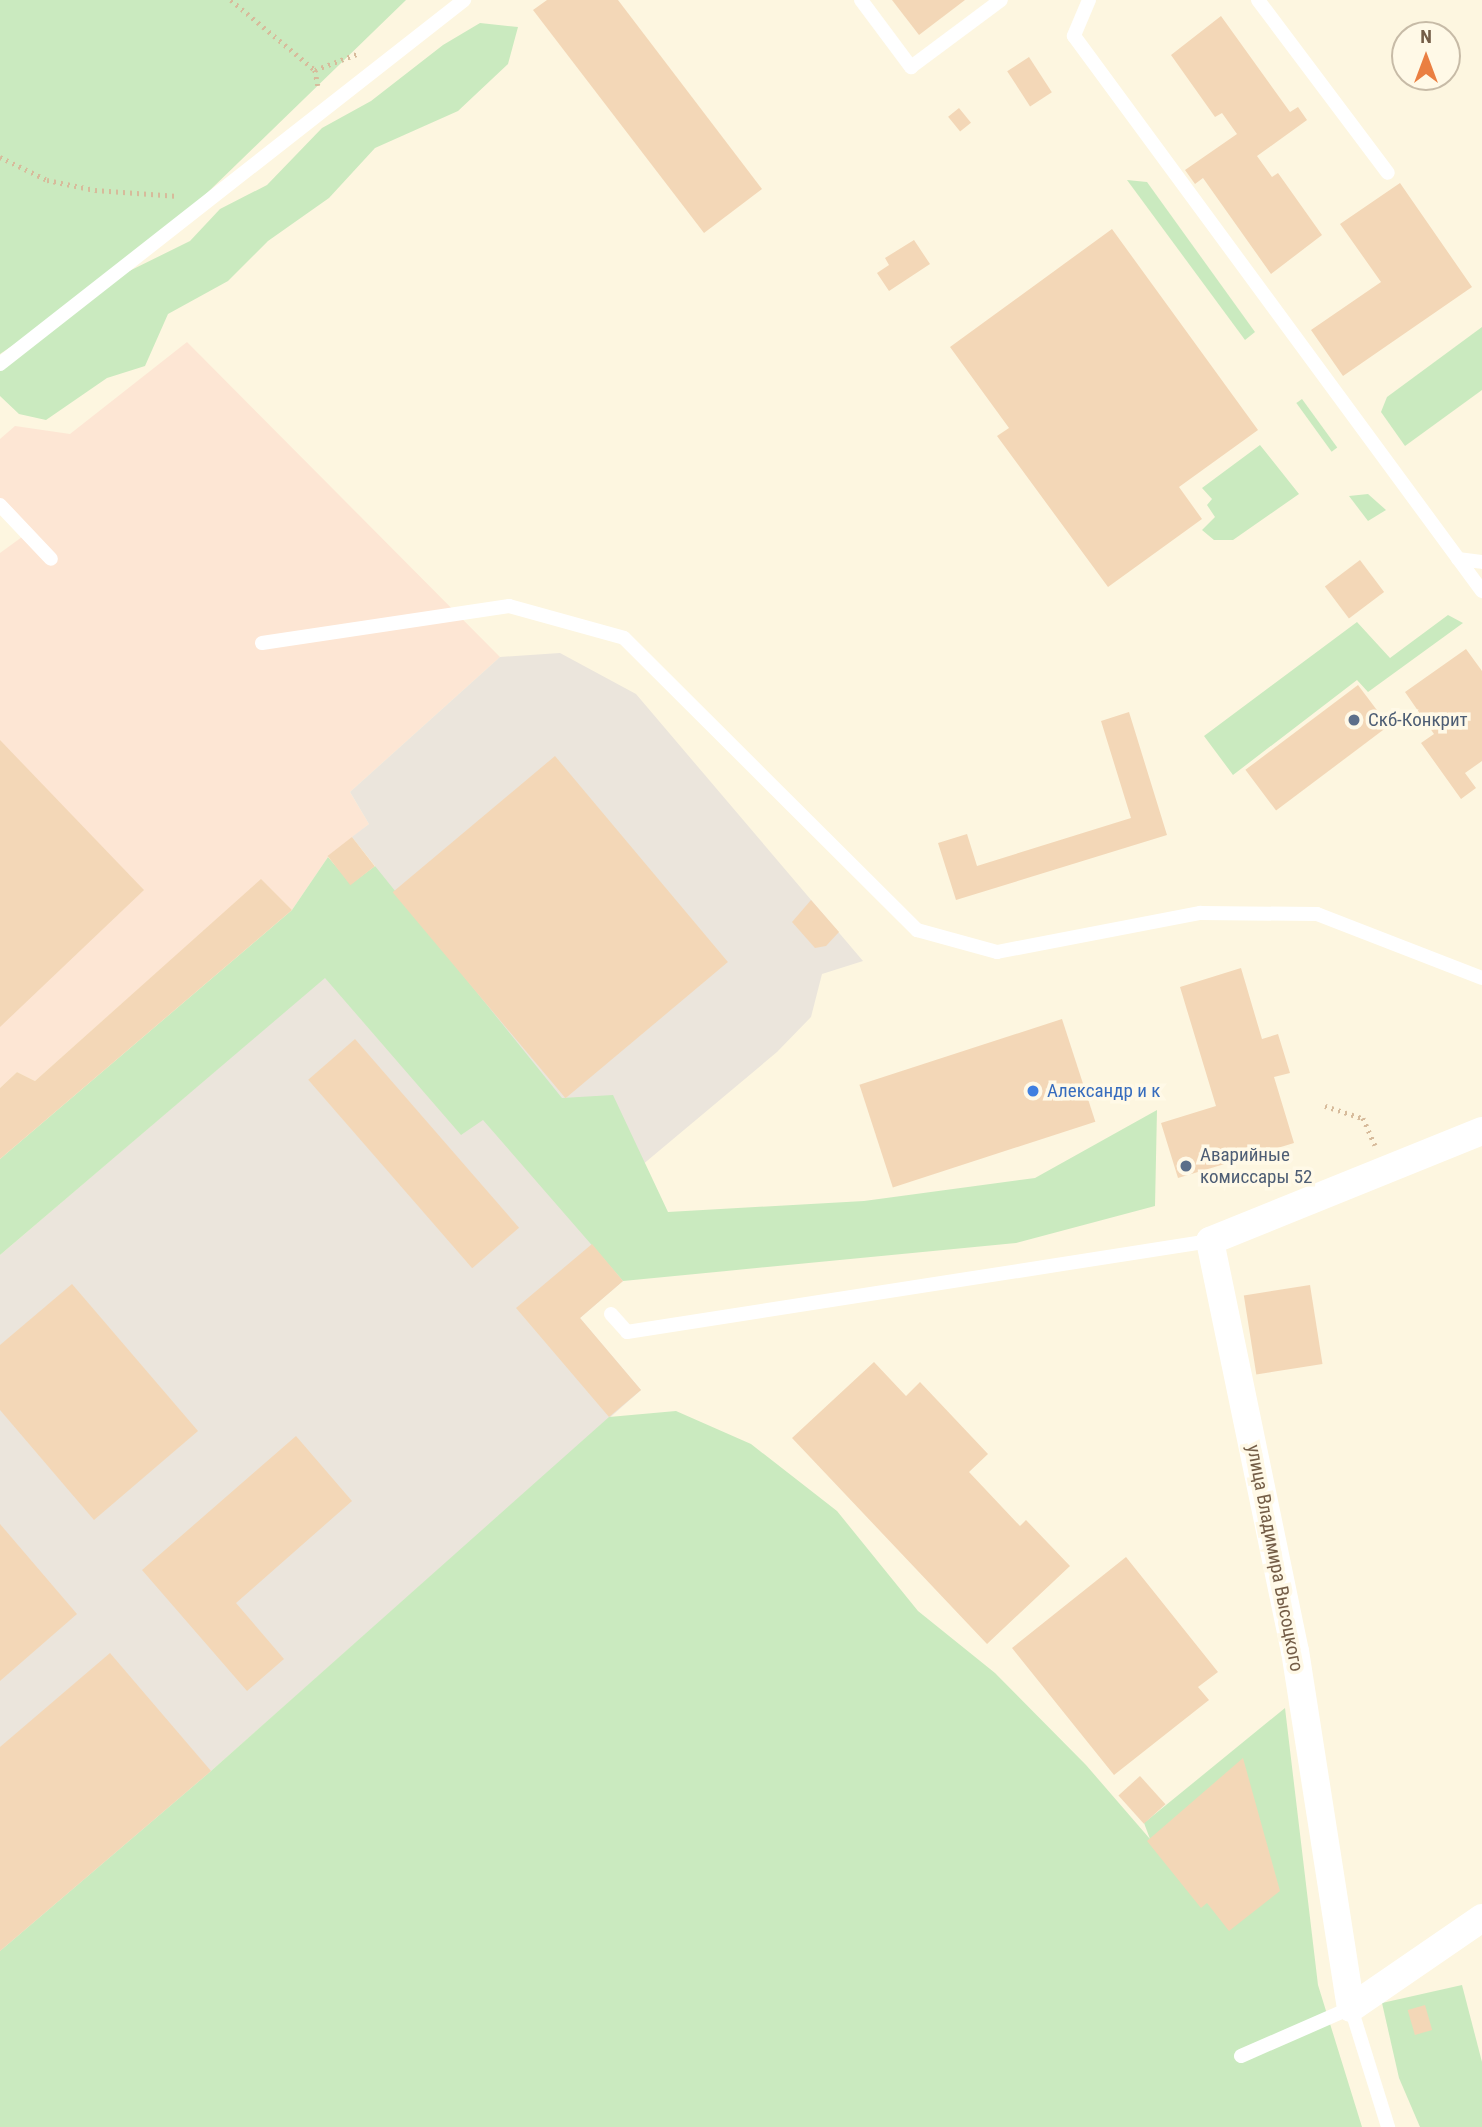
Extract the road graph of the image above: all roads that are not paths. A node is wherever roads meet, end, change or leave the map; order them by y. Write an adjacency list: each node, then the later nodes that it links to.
1 (464, 0): 7 (lane)
2 (861, 0): 3 (lane)
3 (1001, 0)
4 (1089, 0): 10 (lane)
5 (1258, 0): 6 (lane)
6 (1388, 173)
7 (0, 364)
8 (0, 505): 9 (lane)
9 (51, 559)
10 (1458, 559): 11 (lane); 12 (lane)
11 (1482, 562)
12 (1482, 591)
13 (262, 643): 14 (lane)
14 (1482, 978)
15 (1482, 1131): 16 (street)
16 (1210, 1241): 17 (lane); 19 (street, улица Владимира Высоцкого)
17 (611, 1314)
18 (1482, 1918): 19 (street)
19 (1351, 2008): 20 (lane); 21 (lane)
20 (1241, 2056)
21 (1388, 2127)

